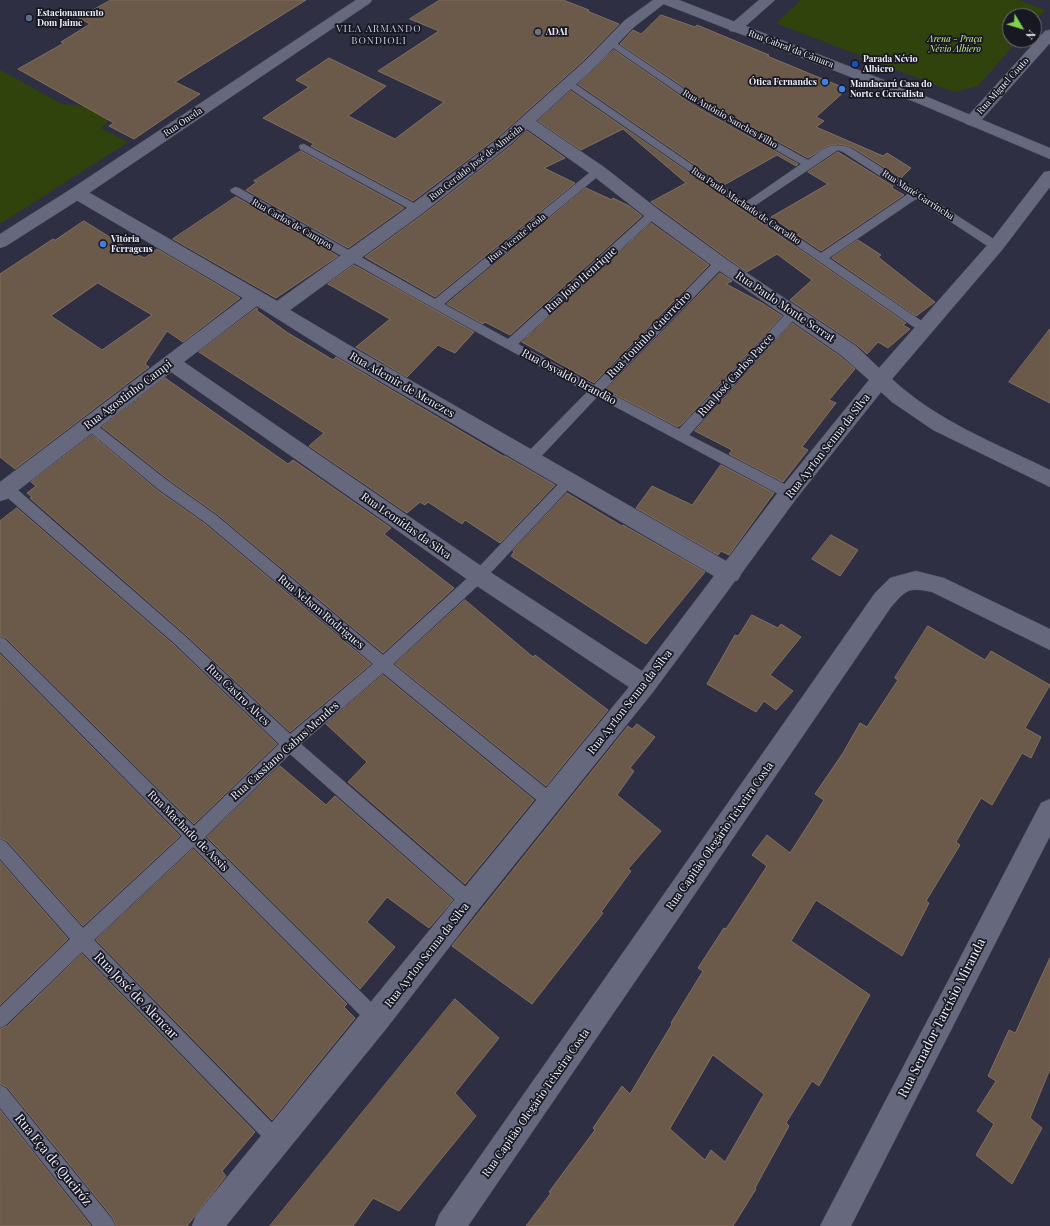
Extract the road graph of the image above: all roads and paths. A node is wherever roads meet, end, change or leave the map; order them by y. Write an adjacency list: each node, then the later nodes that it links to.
1 (365, 0): 17 (street, Rua Oneda)
2 (662, 0): 7 (street, Rua Geraldo José de Almeida)
3 (666, 0): 5 (street, Rua Cabral da Câmara)
4 (768, 0): 5 (street)
5 (735, 28): 9 (street, Rua Cabral da Câmara)
6 (1050, 34): 9 (street, Rua Miguel Couto)
7 (612, 43): 8 (street, Rua Geraldo José de Almeida); 13 (lane, Rua Antônio Sanches Filho)
8 (568, 83): 10 (street, Rua Geraldo José de Almeida); 19 (lane, Rua Paulo Machado de Carvalho)
9 (972, 121): 12 (street, Rua Cabral da Câmara)
10 (527, 122): 14 (street, Rua Paulo Monte Serrat); 20 (street, Rua Geraldo José de Almeida)
11 (304, 147): 20 (lane)
12 (1050, 154)
13 (810, 165): 18 (lane, Rua Mané Garrincha); 19 (lane)
14 (598, 171): 21 (street, Rua Paulo Monte Serrat); 28 (lane, Rua Vicente Feola)
15 (1050, 176): 23 (street, Rua Ayrton Senna da Silva)
16 (235, 190): 24 (lane, Rua Carlos de Campos)
17 (77, 193): 22 (street, Rua Oneda); 27 (street, Rua Ademir de Menezes)
18 (916, 194): 23 (lane, Rua Mané Garrincha); 25 (lane)
19 (746, 207): 25 (lane, Rua Paulo Machado de Carvalho)
20 (417, 209): 24 (street, Rua Geraldo José de Almeida)
21 (653, 214): 26 (street, Rua Paulo Monte Serrat); 32 (lane, Rua João Henrique)
22 (0, 242)
23 (996, 246): 31 (street, Rua Ayrton Senna da Silva)
24 (350, 258): 28 (lane, Rua Osvaldo Brandão); 29 (street, Rua Geraldo José de Almeida)
25 (822, 258): 31 (lane, Rua Paulo Machado de Carvalho)
26 (720, 263): 30 (street, Rua Paulo Monte Serrat); 35 (lane, Rua Toninho Guerreiro)
27 (256, 297): 29 (street, Rua Ademir de Menezes); 33 (street, Rua Agostinho Campi)
28 (436, 305): 32 (lane, Rua Osvaldo Brandão)
29 (277, 310): 38 (street, Rua Ademir de Menezes)
30 (792, 313): 34 (street, Rua Paulo Monte Serrat); 37 (lane, Rua José Carlos Pacce)
31 (925, 329): 34 (street, Rua Ayrton Senna da Silva)
32 (509, 345): 35 (lane, Rua Osvaldo Brandão)
33 (170, 363): 36 (street, Rua Agostinho Campi); 44 (street, Rua Leonidas da Silva)
34 (880, 380): 39 (street, Rua Paulo Monte Serrat); 42 (street, Rua Ayrton Senna da Silva)
35 (594, 391): 37 (lane, Rua Osvaldo Brandão); 38 (lane, Rua Toninho Guerreiro)
36 (89, 425): 41 (street, Rua Agostinho Campi); 47 (lane, Rua Nelson Rodrigues)
37 (680, 436): 42 (lane, Rua Osvaldo Brandão)
38 (530, 459): 40 (street, Rua Ademir de Menezes)
39 (1050, 479)
40 (570, 481): 43 (street, Rua Ademir de Menezes); 44 (lane, Rua Cassiano Gabus Mendes)
41 (3, 490): 49 (lane, Rua Castro Alves)
42 (790, 493): 43 (street, Rua Ayrton Senna da Silva)
43 (730, 574): 48 (street, Rua Ayrton Senna da Silva)
44 (479, 576): 47 (lane, Rua Cassiano Gabus Mendes); 48 (street, Rua Leonidas da Silva)
45 (1050, 640): 62 (street, Rua Capitão Olegário Teixeira Costa)
46 (0, 643): 52 (lane, Rua Machado de Assis)
47 (383, 664): 49 (lane, Rua Cassiano Gabus Mendes); 50 (lane, Rua Nelson Rodrigues)
48 (645, 685): 50 (street, Rua Ayrton Senna da Silva)
49 (290, 744): 52 (lane, Rua Cassiano Gabus Mendes); 54 (lane, Rua Castro Alves)
50 (551, 802): 54 (street, Rua Ayrton Senna da Silva)
51 (1050, 811): 63 (street, Rua Senador Tarcísio Miranda)
52 (193, 836): 55 (lane, Rua Cassiano Gabus Mendes); 57 (lane, Rua Machado de Assis)
53 (0, 847): 55 (lane, Rua José de Alencar)
54 (469, 901): 57 (street, Rua Ayrton Senna da Silva)
55 (82, 940): 56 (lane, Rua Cassiano Gabus Mendes); 59 (lane, Rua José de Alencar)
56 (0, 1019)
57 (376, 1019): 59 (street, Rua Ayrton Senna da Silva)
58 (0, 1094): 60 (lane, Rua Eça de Queiróz)
59 (277, 1140): 61 (street, Rua Ayrton Senna da Silva)
60 (105, 1226)
61 (207, 1226)
62 (450, 1226)
63 (835, 1226)

